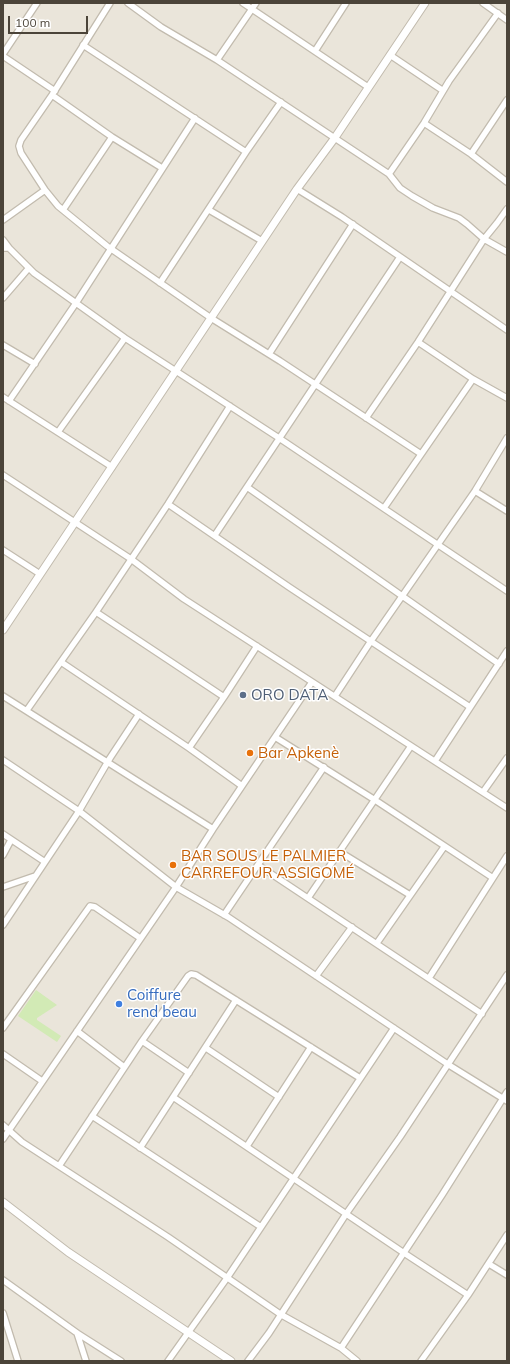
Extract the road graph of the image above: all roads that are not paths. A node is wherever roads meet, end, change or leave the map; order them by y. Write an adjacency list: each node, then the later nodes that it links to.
1 (37, 3): 13 (street)
2 (110, 3): 12 (street)
3 (128, 3): 16 (street)
4 (243, 3): 9 (street)
5 (256, 3): 9 (street)
6 (346, 3): 14 (street)
7 (425, 3): 15 (street)
8 (483, 3): 10 (street)
9 (252, 9): 14 (street); 16 (street)
10 (498, 13): 11 (street); 18 (street)
11 (507, 20)
12 (83, 45): 19 (street); 23 (street)
13 (4, 51): 19 (street)
14 (315, 51): 17 (street)
15 (390, 55): 17 (street); 18 (street)
16 (217, 60): 21 (street)
17 (368, 87): 26 (street)
18 (442, 90): 24 (street)
19 (54, 93): 25 (street); 33 (street)
20 (507, 100): 22 (street)
21 (281, 102): 26 (street); 27 (street)
22 (505, 106): 28 (street)
23 (195, 118): 27 (street); 29 (street)
24 (424, 123): 28 (street); 30 (street)
25 (112, 137): 29 (street); 35 (street)
26 (334, 139): 30 (street); 32 (street)
27 (246, 152): 36 (street)
28 (471, 154): 31 (street)
29 (162, 168): 43 (street)
30 (388, 174): 39 (street)
31 (507, 182)
32 (297, 189): 38 (street); 41 (street)
33 (45, 190): 35 (street); 37 (street)
34 (507, 209): 39 (street)
35 (62, 210): 43 (street)
36 (209, 210): 41 (street); 47 (street)
37 (3, 220)
38 (353, 224): 45 (street); 56 (street)
39 (484, 239): 44 (street); 48 (street)
40 (3, 240): 42 (street)
41 (262, 241): 51 (street)
42 (6, 248): 46 (street)
43 (110, 248): 47 (street); 50 (street)
44 (507, 252)
45 (400, 257): 48 (street); 60 (street)
46 (28, 269): 49 (street); 50 (street)
47 (160, 283): 51 (street)
48 (450, 292): 52 (street); 54 (street)
49 (3, 298)
50 (76, 303): 53 (street); 57 (street)
51 (211, 318): 56 (street); 58 (street)
52 (507, 330)
53 (125, 338): 58 (street); 66 (street)
54 (418, 342): 59 (street); 65 (street)
55 (3, 344): 57 (street)
56 (270, 354): 60 (street)
57 (35, 364): 63 (street)
58 (177, 370): 64 (street); 70 (street)
59 (473, 379): 62 (street); 69 (street)
60 (315, 384): 65 (street); 67 (street)
61 (3, 397): 63 (street)
62 (507, 398)
63 (9, 401): 66 (street)
64 (230, 406): 67 (street); 74 (street)
65 (366, 418): 69 (street)
66 (58, 432): 70 (street)
67 (279, 438): 72 (street); 75 (street)
68 (507, 438): 73 (street)
69 (421, 454): 75 (street)
70 (112, 467): 77 (street)
71 (3, 474): 77 (street)
72 (247, 487): 78 (street); 84 (street)
73 (475, 491): 76 (street); 79 (street)
74 (168, 504): 78 (street); 81 (street)
75 (384, 508): 79 (street)
76 (507, 511)
77 (74, 522): 81 (street); 82 (street)
78 (215, 536): 87 (street)
79 (437, 544): 83 (street); 84 (street)
80 (3, 550): 82 (street)
81 (131, 559): 85 (street); 88 (street)
82 (40, 574): 86 (street)
83 (507, 591)
84 (403, 596): 87 (street); 91 (street)
85 (96, 612): 90 (street); 95 (street)
86 (3, 630)
87 (371, 641): 94 (street); 96 (street)
88 (257, 646): 92 (street); 95 (street)
89 (507, 651): 91 (street)
90 (61, 662): 97 (street); 98 (street)
91 (499, 664): 96 (street)
92 (312, 682): 94 (street); 99 (street)
93 (3, 696): 97 (street)
94 (335, 696): 100 (street)
95 (224, 697): 101 (street)
96 (470, 707): 103 (street)
97 (27, 710): 105 (street)
98 (139, 714): 101 (street); 105 (street)
99 (275, 737): 106 (street); 107 (street)
100 (411, 746): 103 (street); 109 (street)
101 (189, 748): 107 (street)
102 (507, 758): 108 (street)
103 (435, 760): 108 (street)
104 (4, 764): 111 (street)
105 (108, 764): 111 (street); 112 (street)
106 (324, 767): 109 (street); 120 (street)
107 (242, 786): 112 (street)
108 (483, 792): 110 (street)
109 (375, 800): 115 (street); 116 (street)
110 (507, 808)
111 (79, 811): 119 (street); 124 (street)
112 (213, 830): 124 (street)
113 (3, 834): 114 (street)
114 (11, 840): 117 (street); 119 (street)
115 (444, 847): 122 (street); 125 (street)
116 (340, 852): 125 (street); 126 (street)
117 (3, 855)
118 (507, 856): 122 (street)
119 (45, 862): 121 (street)
120 (258, 865): 126 (street); 127 (street)
121 (35, 876): 123 (street); 128 (street)
122 (493, 878): 134 (street)
123 (3, 887)
124 (176, 887): 127 (street); 130 (street)
125 (410, 895): 131 (street)
126 (308, 898): 129 (street)
127 (224, 915): 133 (street)
128 (3, 924)
129 (352, 927): 131 (street); 133 (street)
130 (140, 938): 137 (street); 139 (street)
131 (377, 943): 134 (street)
132 (507, 975): 136 (street)
133 (316, 976): 138 (street)
134 (429, 978): 136 (street)
135 (236, 1000): 140 (street); 141 (street); 142 (street)
136 (482, 1014): 144 (street)
137 (3, 1028)
138 (394, 1028): 144 (street); 147 (street)
139 (77, 1031): 145 (street); 148 (street)
140 (142, 1041): 145 (street); 146 (street)
141 (311, 1047): 147 (street); 151 (street)
142 (206, 1048): 146 (street); 151 (street)
143 (3, 1054): 148 (street)
144 (448, 1065): 152 (street); 162 (street)
145 (124, 1067): 153 (street)
146 (189, 1073): 150 (street)
147 (360, 1078): 160 (street)
148 (42, 1081): 155 (street)
149 (507, 1092): 152 (street)
150 (173, 1097): 157 (street); 158 (street)
151 (278, 1097): 157 (street)
152 (505, 1100): 165 (street)
153 (92, 1116): 158 (street); 159 (street)
154 (3, 1125): 155 (street)
155 (9, 1129): 156 (street); 159 (street)
156 (3, 1138)
157 (247, 1146): 160 (street)
158 (140, 1148): 163 (street)
159 (59, 1166): 168 (street)
160 (294, 1178): 162 (street); 163 (street)
161 (3, 1202): 173 (street)
162 (346, 1214): 165 (street); 172 (street)
163 (261, 1227): 168 (street)
164 (507, 1235): 166 (street)
165 (404, 1253): 170 (street); 175 (street)
166 (489, 1264): 167 (street); 170 (street)
167 (507, 1275)
168 (227, 1278): 172 (street); 173 (street)
169 (3, 1280): 174 (street)
170 (468, 1295): 183 (street)
171 (3, 1313): 176 (street)
172 (280, 1314): 175 (street); 181 (street)
173 (189, 1332): 179 (street); 180 (street)
174 (78, 1333): 177 (street); 178 (street)
175 (340, 1348): 182 (street)
176 (18, 1361)
177 (86, 1361)
178 (121, 1361)
179 (168, 1361)
180 (231, 1361)
181 (248, 1361)
182 (357, 1361)
183 (422, 1361)

